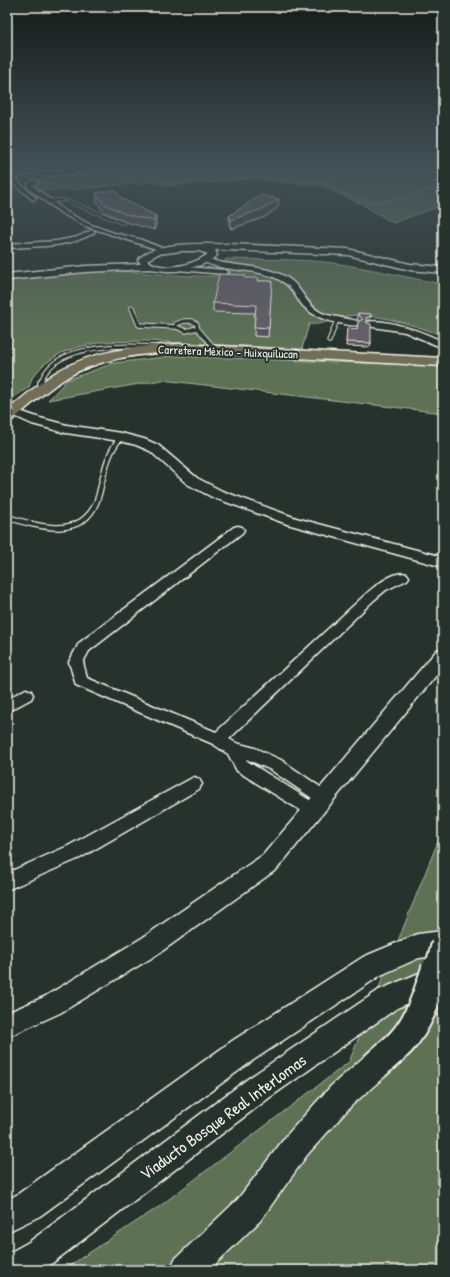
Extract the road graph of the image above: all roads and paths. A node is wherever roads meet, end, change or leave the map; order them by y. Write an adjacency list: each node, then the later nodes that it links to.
1 (74, 226): 3 (street)
2 (89, 226): 6 (street)
3 (89, 234): 4 (street); 7 (street)
4 (7, 246)
5 (200, 248): 6 (street); 8 (street); 12 (street)
6 (164, 250): 7 (street)
7 (147, 256): 9 (street); 10 (street)
8 (210, 258): 11 (street); 13 (street); 15 (street)
9 (59, 262)
10 (152, 266): 11 (street); 14 (street)
11 (177, 268): 13 (street)
12 (443, 270)
13 (260, 271): 17 (street)
14 (7, 277)
15 (443, 278)
16 (132, 308): 20 (lane)
17 (337, 320): 18 (street); 22 (lane)
18 (357, 322)
19 (370, 324): 23 (street)
20 (176, 327): 21 (lane); 21 (lane)
21 (197, 328): 24 (lane)
22 (329, 341)
23 (443, 345)
24 (215, 349): 25 (main road, Carretera México - Huixquilucan); 26 (main road, Carretera México - Huixquilucan)
25 (443, 362)
26 (10, 414): 27 (street)
27 (121, 437): 28 (lane); 30 (street)
28 (7, 517)
29 (238, 530): 35 (street)
30 (443, 562)
31 (403, 578): 35 (street)
32 (443, 655): 37 (street)
33 (26, 695): 34 (street)
34 (7, 706)
35 (218, 740): 37 (street)
36 (194, 784): 38 (street)
37 (318, 804): 41 (street)
38 (7, 882)
39 (443, 944): 42 (main road); 44 (main road, bridge)
40 (443, 978): 43 (main road, Viaducto Bosque Real Interlomas)
41 (7, 1025)
42 (7, 1217)
43 (10, 1270)
44 (186, 1270)

